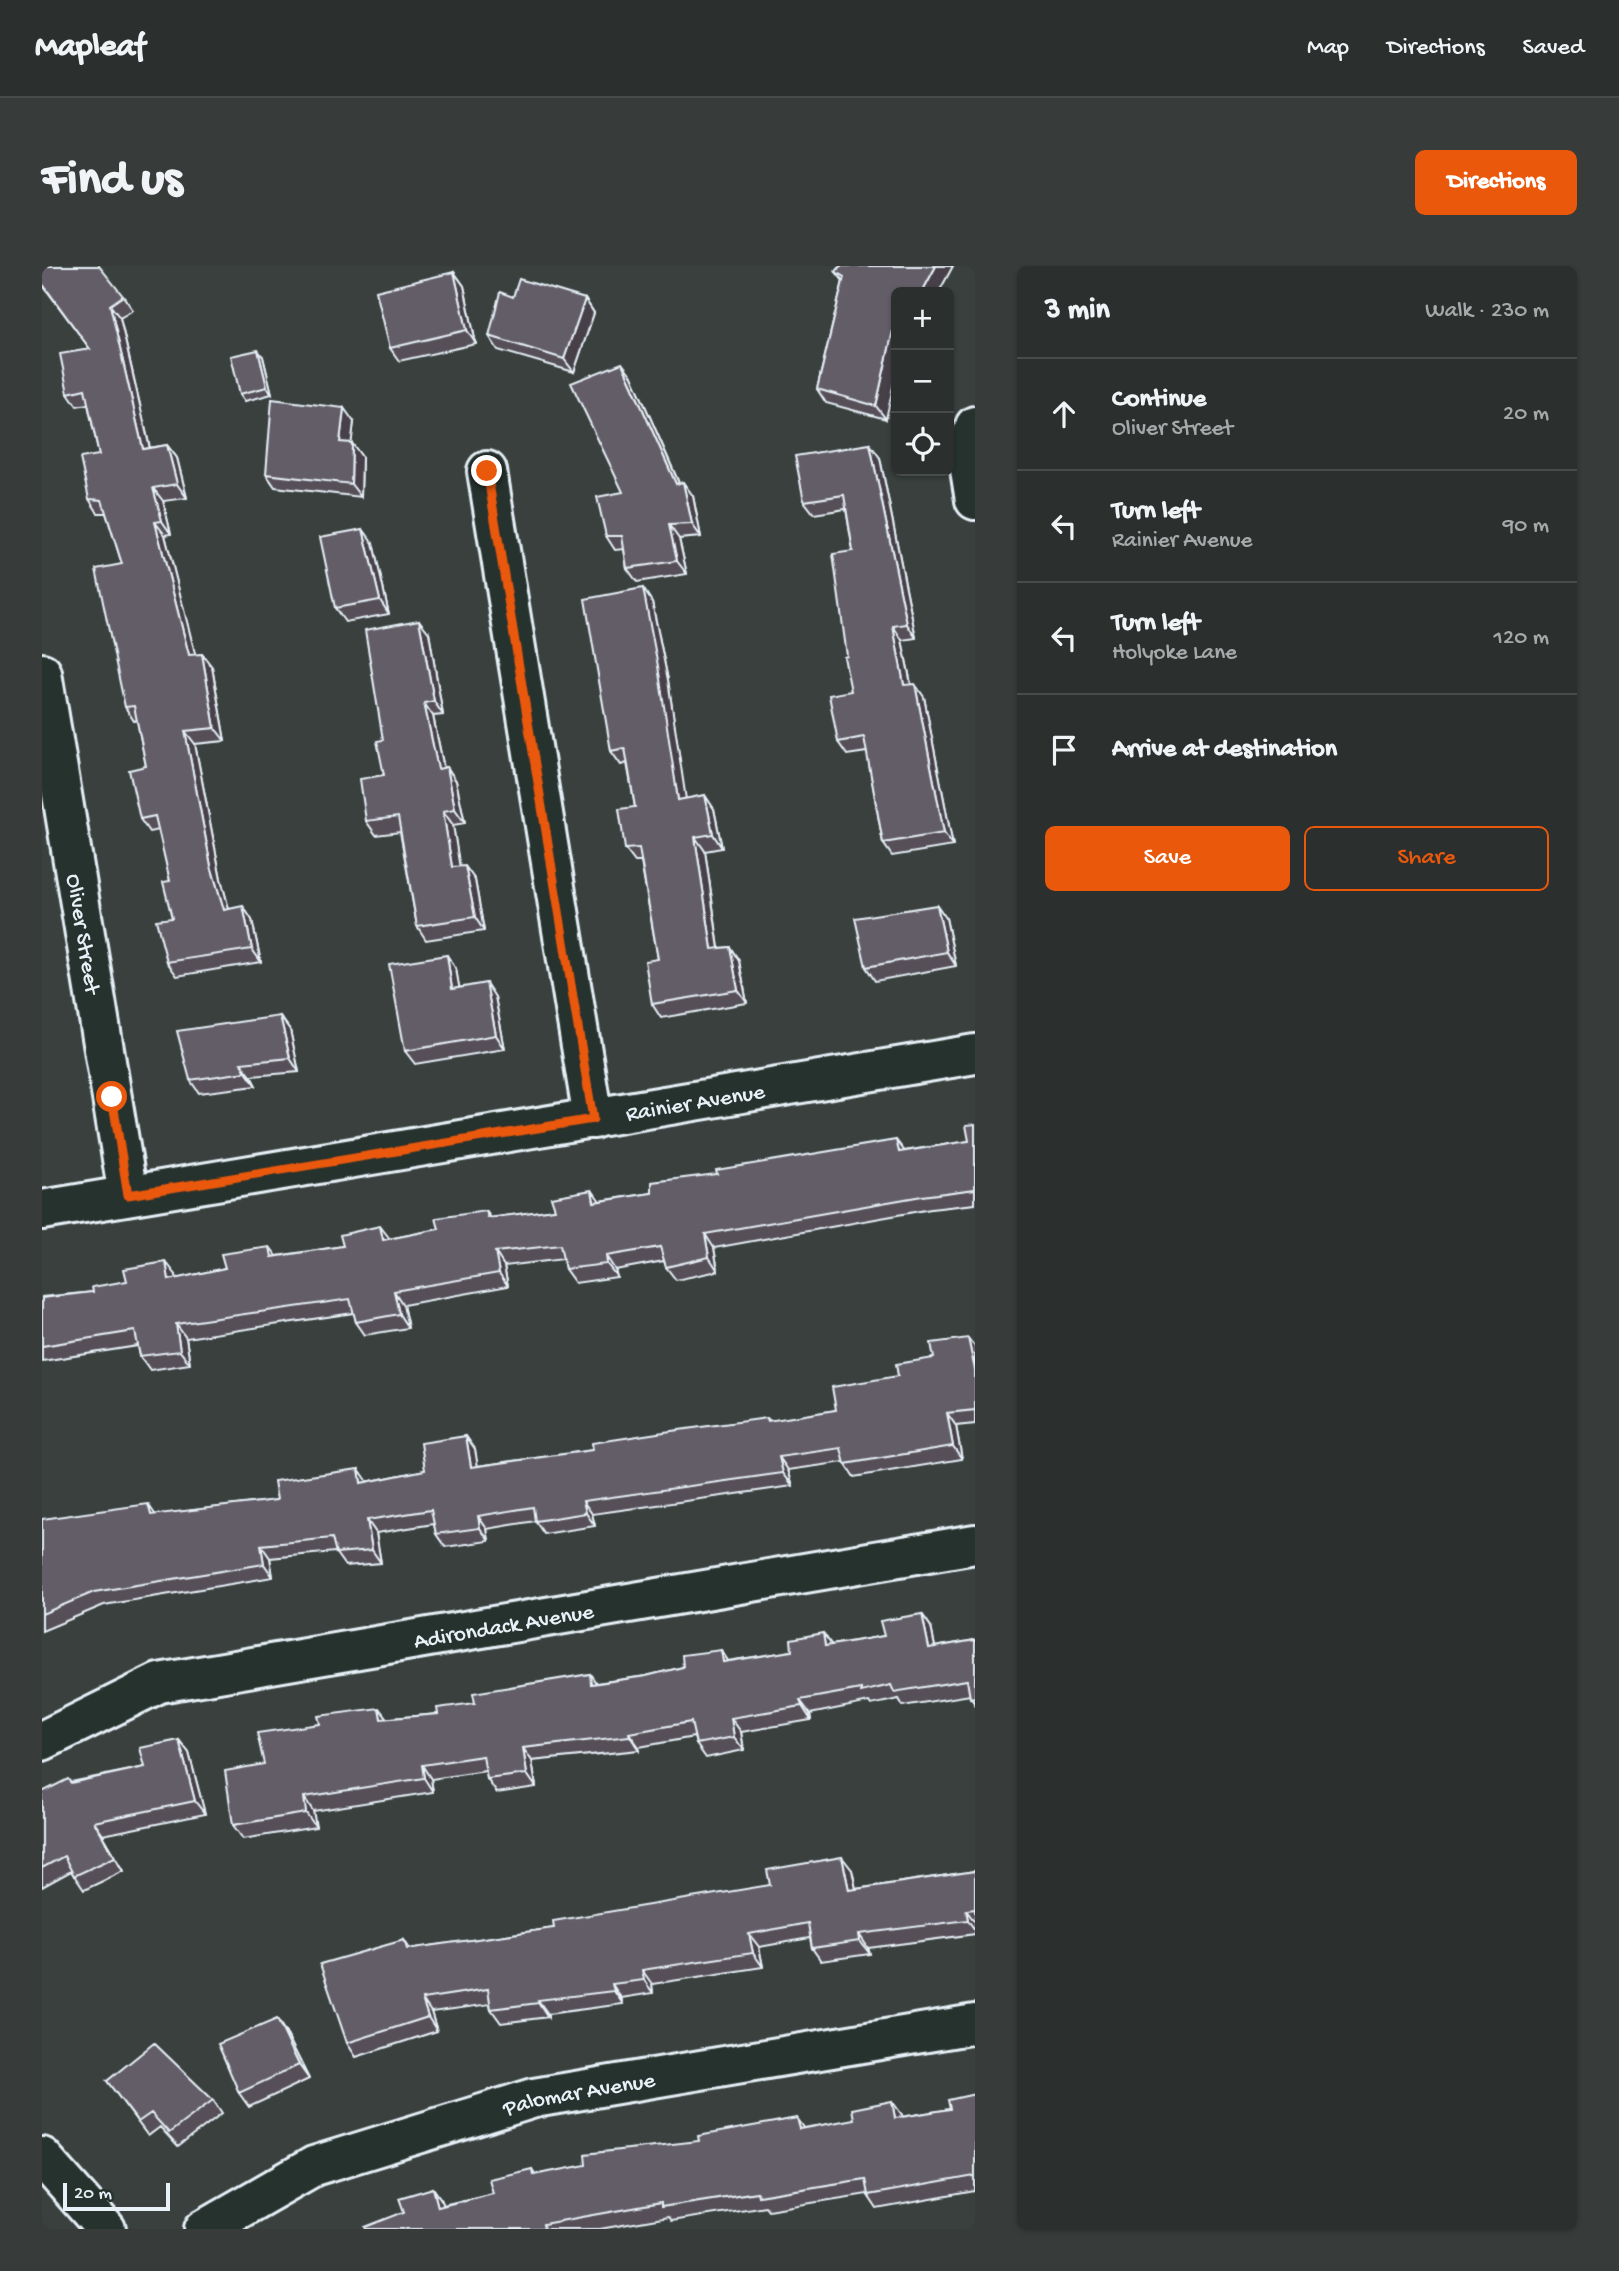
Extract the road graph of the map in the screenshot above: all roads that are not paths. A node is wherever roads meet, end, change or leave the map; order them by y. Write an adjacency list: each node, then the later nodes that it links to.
1 (975, 426): 3 (street)
2 (487, 471): 7 (street)
3 (975, 500)
4 (42, 673): 5 (street, Oliver Street)
5 (46, 720): 8 (street, Oliver Street)
6 (975, 1054): 7 (street, Rainier Avenue)
7 (593, 1119): 8 (street, Rainier Avenue)
8 (128, 1195): 9 (street, Rainier Avenue)
9 (42, 1210)
10 (975, 1544): 11 (street, Adirondack Avenue)
11 (42, 1741)
12 (975, 2024): 15 (street, Palomar Avenue)
13 (42, 2157): 14 (street)
14 (106, 2229)
15 (204, 2229)

